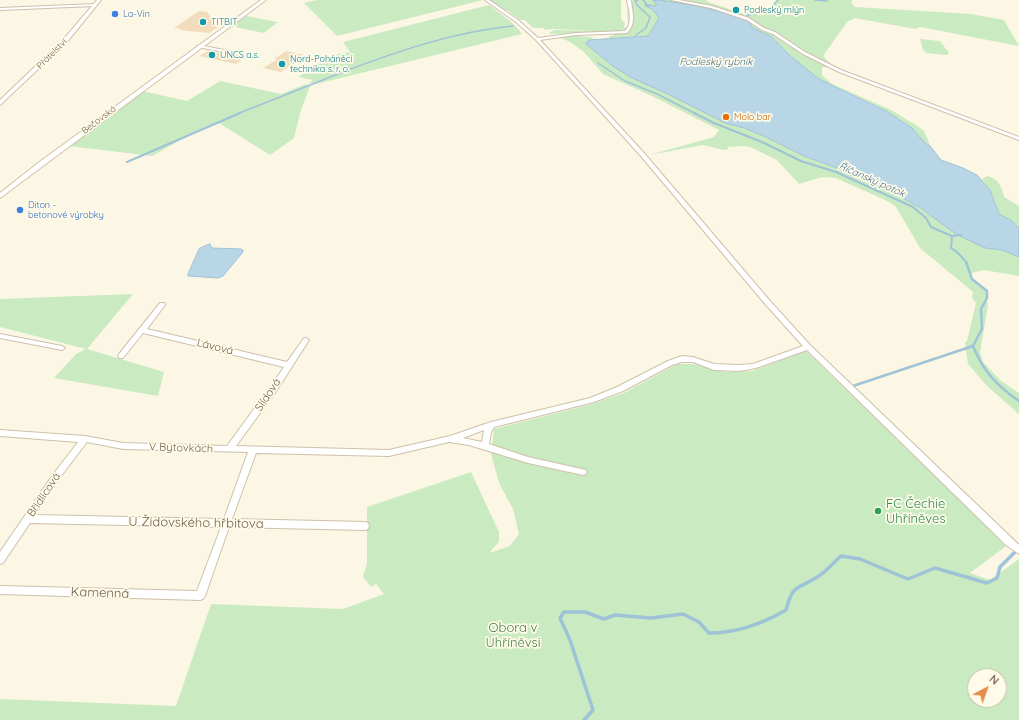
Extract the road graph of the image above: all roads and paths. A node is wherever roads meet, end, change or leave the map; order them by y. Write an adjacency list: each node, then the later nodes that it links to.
1 (98, 0): 6 (street, Přátelství)
2 (264, 0): 9 (street, Bečovská)
3 (487, 0): 8 (street)
4 (630, 0): 8 (street)
5 (673, 0): 12 (street)
6 (94, 5): 7 (street); 11 (street, Přátelství)
7 (0, 9)
8 (537, 39): 18 (street)
9 (199, 46): 10 (street); 13 (street, Bečovská)
10 (248, 56)
11 (0, 103)
12 (1019, 139)
13 (0, 196)
14 (162, 305): 15 (street)
15 (142, 330): 20 (street); 21 (street, Lávová)
16 (0, 336): 19 (street)
17 (306, 340): 21 (street, Slídová)
18 (808, 347): 22 (street, V Bytovkách); 33 (street)
19 (62, 348)
20 (121, 356)
21 (288, 365): 27 (street, Slídová)
22 (492, 425): 25 (street, V Bytovkách); 26 (street)
23 (0, 433): 24 (street, V Bytovkách)
24 (86, 439): 27 (street, V Bytovkách); 30 (street, Břidlicová)
25 (450, 439): 26 (street); 28 (street, V Bytovkách)
26 (485, 445): 29 (street)
27 (229, 449): 28 (street, V Bytovkách)
28 (253, 450): 31 (street)
29 (583, 472)
30 (28, 519): 31 (street, U Židovského hřbitova); 34 (street, Břidlicová)
31 (227, 524): 32 (street, U Židovského hřbitova); 35 (street, Kamenná)
32 (364, 526)
33 (1019, 550)
34 (2, 555)
35 (0, 590)

